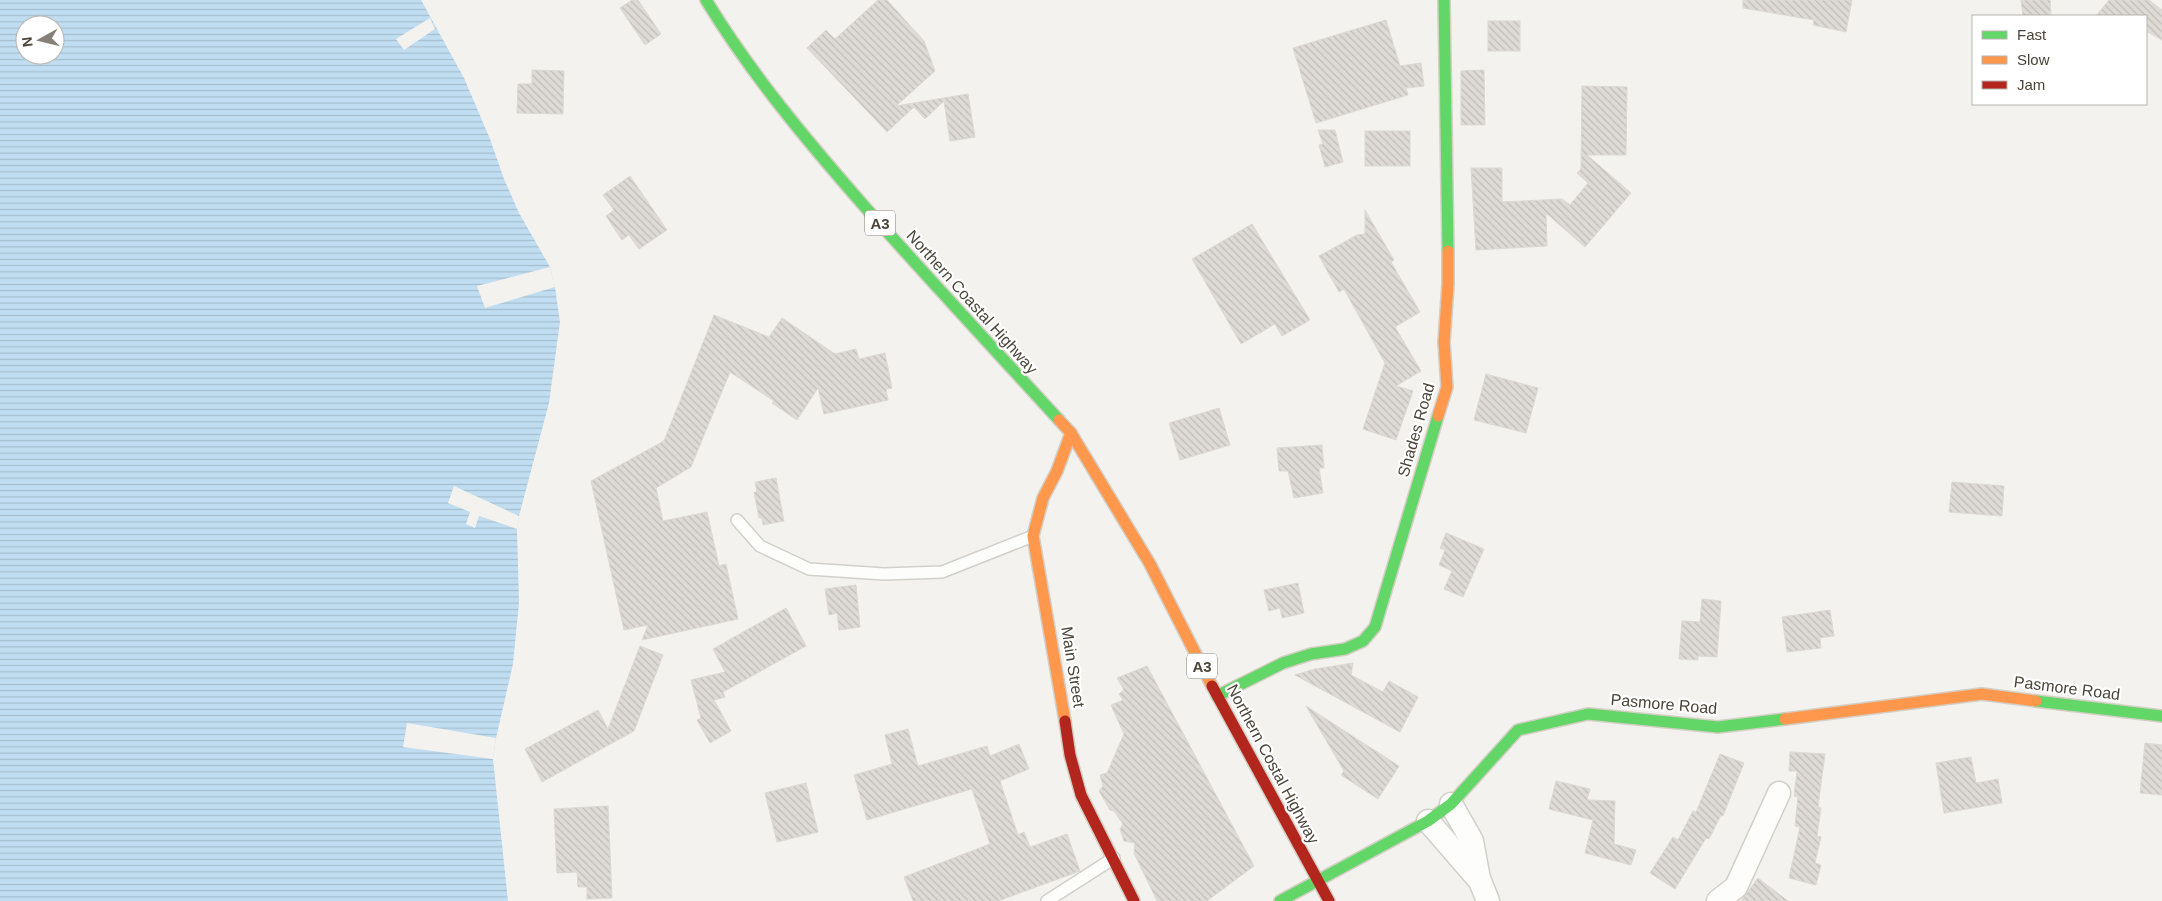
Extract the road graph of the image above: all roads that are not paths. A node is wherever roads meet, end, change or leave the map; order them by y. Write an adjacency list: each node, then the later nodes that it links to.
1 (706, 0): 3 (street, Northern Coastal Highway / A3)
2 (1444, 0): 6 (street, Shades Road)
3 (1070, 433): 5 (street, Main Street); 6 (street, Northern Costal Highway / A3)
4 (737, 520): 5 (lane)
5 (1033, 536): 11 (street, Main Street)
6 (1217, 696): 12 (street, Northern Costal Highway / A3)
7 (2162, 716): 9 (street, Pasmore Road)
8 (1779, 794): 18 (street)
9 (1450, 804): 10 (street, Pasmore Road); 13 (street)
10 (1428, 821): 12 (street, Pasmore Road); 13 (street)
11 (1114, 858): 14 (lane); 15 (street, Main Street)
12 (1317, 880): 16 (street, Pasmore Road); 17 (street, Northern Costal Highway / A3)
13 (1484, 891)
14 (1048, 901)
15 (1134, 901)
16 (1280, 901)
17 (1329, 901)
18 (1718, 901)

